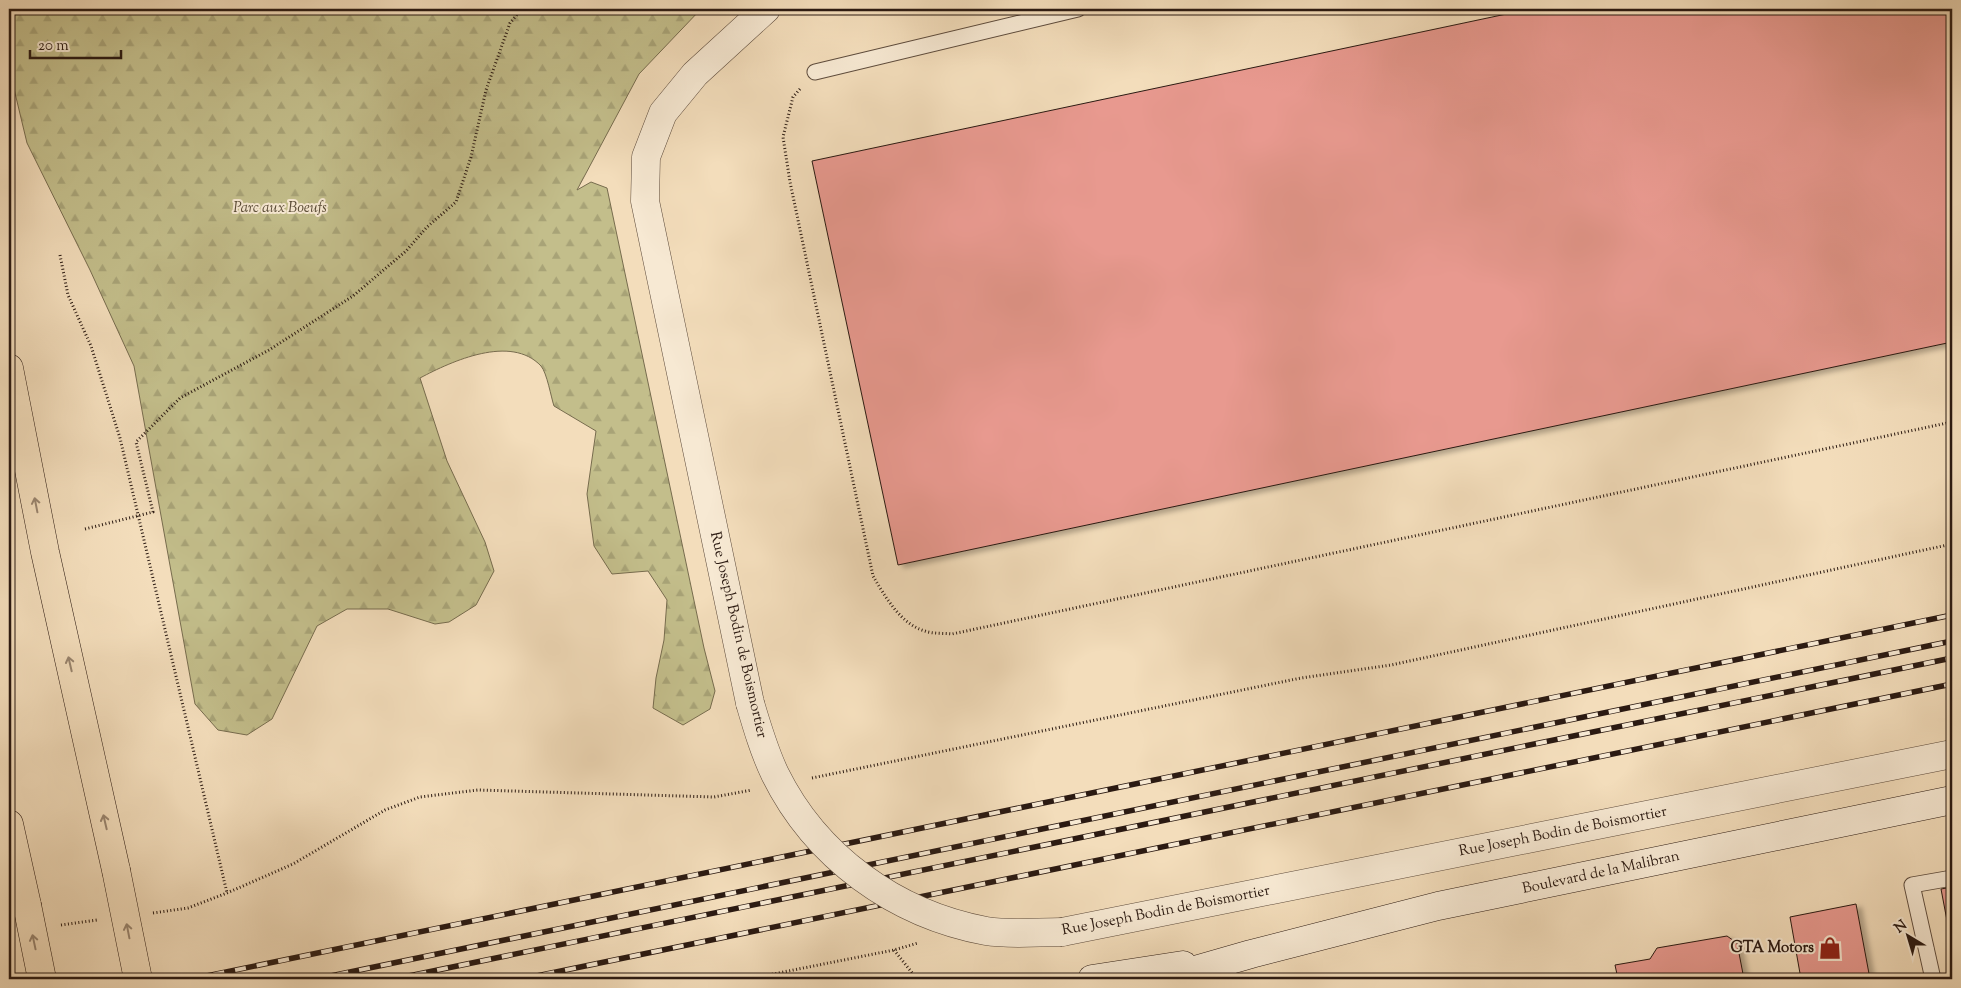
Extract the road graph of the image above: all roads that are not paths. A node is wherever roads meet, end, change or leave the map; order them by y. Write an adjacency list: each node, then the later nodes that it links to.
1 (766, 9): 5 (street, Rue Joseph Bodin de Boismortier, bridge)
2 (1078, 9): 3 (lane)
3 (815, 72)
4 (9, 368): 11 (highway, one-way to 4, bridge)
5 (1952, 754)
6 (1952, 800): 9 (street, Boulevard de la Malibran)
7 (9, 824): 10 (highway, one-way to 7, bridge)
8 (1952, 878): 14 (lane)
9 (1251, 954): 12 (street, Boulevard de la Malibran); 13 (street, Boulevard de la Malibran)
10 (42, 979)
11 (138, 979)
12 (1092, 979)
13 (1164, 979)
14 (1933, 979)

